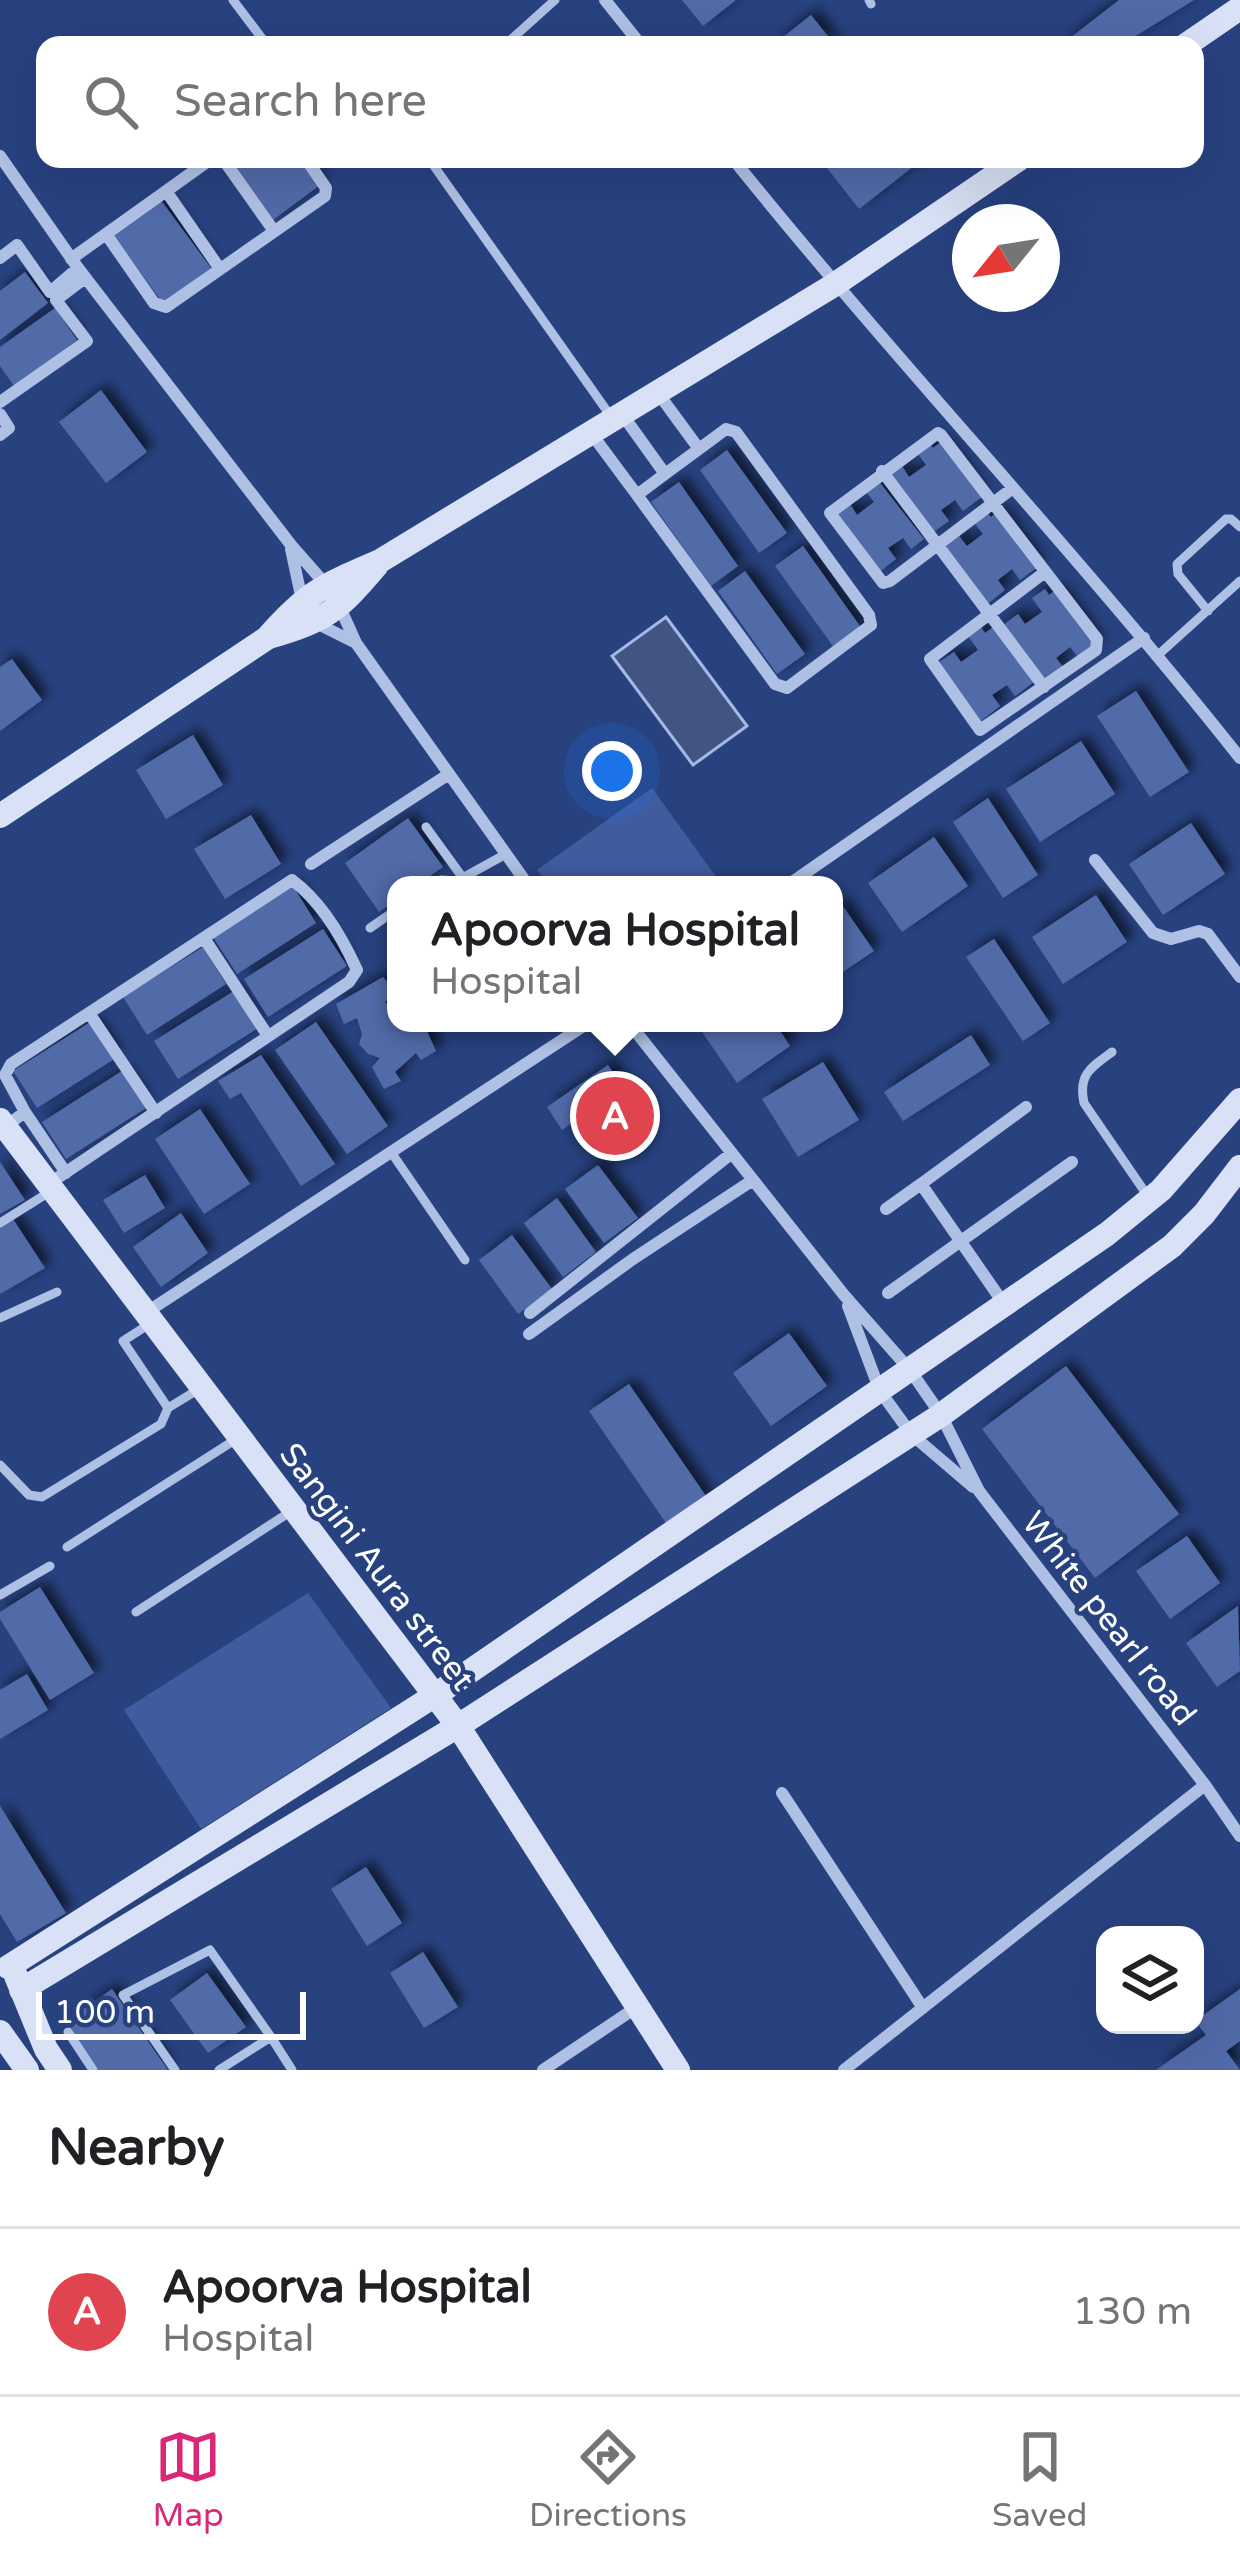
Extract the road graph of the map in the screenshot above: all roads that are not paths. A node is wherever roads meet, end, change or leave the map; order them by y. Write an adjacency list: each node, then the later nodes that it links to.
1 (233, 0): 5 (lane)
2 (555, 0): 6 (lane)
3 (605, 0): 7 (street)
4 (1240, 8): 8 (street)
5 (260, 36)
6 (515, 36)
7 (634, 36)
8 (1199, 36)
9 (0, 156): 20 (street)
10 (198, 168): 16 (street)
11 (229, 168): 17 (street)
12 (312, 168): 17 (street)
13 (436, 168): 27 (lane)
14 (740, 168): 22 (street)
15 (1006, 168): 22 (street)
16 (166, 191): 18 (street); 21 (street)
17 (274, 231): 21 (street)
18 (106, 234): 20 (street); 21 (street)
19 (0, 258): 23 (street)
20 (78, 269): 23 (street); 37 (street)
21 (220, 269)
22 (834, 285): 24 (street); 33 (street)
23 (65, 286): 25 (street)
24 (657, 391): 27 (street); 30 (street)
25 (2, 395)
26 (0, 414): 29 (street)
27 (617, 416): 28 (street); 32 (street)
28 (590, 432): 34 (street); 39 (street)
29 (0, 435)
30 (699, 449): 32 (street); 34 (street)
31 (882, 471): 35 (street); 38 (street); 38 (street)
32 (665, 474): 34 (street)
33 (1013, 488): 35 (street); 49 (street)
34 (637, 495)
35 (993, 503): 38 (street); 40 (street)
36 (1240, 527): 45 (lane)
37 (291, 544): 42 (street); 43 (street)
38 (938, 544): 46 (street)
39 (380, 561): 42 (street); 44 (street)
40 (1045, 572): 46 (street); 52 (street)
41 (1240, 581): 45 (lane)
42 (326, 584): 43 (street); 44 (street)
43 (300, 600): 47 (street); 48 (street)
44 (341, 607): 47 (street); 50 (street)
45 (1208, 611): 51 (lane)
46 (989, 613): 52 (street); 52 (street)
47 (315, 623): 48 (street); 50 (street)
48 (267, 638): 55 (street)
49 (1144, 638): 51 (street); 63 (street)
50 (356, 643): 54 (street)
51 (1159, 656): 53 (street)
52 (1044, 687)
53 (1240, 758)
54 (449, 774): 57 (street); 59 (street)
55 (0, 816)
56 (426, 827): 60 (lane)
57 (506, 854): 61 (lane); 62 (street)
58 (1095, 860): 67 (street)
59 (311, 865)
60 (461, 876)
61 (474, 876)
62 (522, 876)
63 (801, 876)
64 (387, 916): 65 (lane)
65 (370, 928)
66 (204, 938): 68 (street); 71 (street); 71 (street)
67 (1240, 977)
68 (89, 1013): 75 (street); 76 (street)
69 (574, 1032): 77 (street)
70 (636, 1032): 78 (street)
71 (268, 1036): 75 (street)
72 (1112, 1052): 84 (lane)
73 (1240, 1100): 84 (street)
74 (1026, 1107): 83 (street)
75 (156, 1113): 82 (street)
76 (8, 1122): 82 (street, Sangini Aura street)
77 (391, 1152): 88 (lane); 95 (street)
78 (732, 1153): 81 (street); 93 (street)
79 (1072, 1162): 87 (street)
80 (1240, 1167): 101 (street)
81 (754, 1180): 91 (street); 96 (street)
82 (54, 1183): 86 (lane); 95 (street, Sangini Aura street)
83 (921, 1184): 85 (street); 87 (street)
84 (1150, 1199): 92 (street)
85 (886, 1209)
86 (0, 1223)
87 (961, 1242): 90 (street); 92 (street)
88 (465, 1260)
89 (57, 1292): 94 (lane)
90 (888, 1293)
91 (844, 1295): 97 (street); 99 (street)
92 (1005, 1305): 97 (street)
93 (530, 1313)
94 (0, 1318)
95 (147, 1318): 98 (street, Sangini Aura street); 100 (lane)
96 (529, 1334)
97 (910, 1370): 99 (street); 101 (street)
98 (200, 1388): 100 (lane); 103 (street, Sangini Aura street)
99 (880, 1391): 102 (street); 111 (street)
100 (168, 1408): 104 (lane)
101 (941, 1415): 102 (street); 105 (street)
102 (911, 1434): 105 (street); 112 (street)
103 (238, 1438): 106 (street, Sangini Aura street); 107 (lane)
104 (0, 1465)
105 (979, 1491): 113 (street, White pearl road)
106 (293, 1510): 110 (lane); 111 (street, Sangini Aura street)
107 (67, 1547)
108 (50, 1566): 109 (lane)
109 (0, 1595)
110 (136, 1612)
111 (434, 1696): 112 (street, Sangini Aura street); 116 (street)
112 (458, 1726): 116 (street); 117 (street, Sangini Aura street)
113 (1205, 1785): 115 (street, White pearl road); 118 (street)
114 (782, 1793): 118 (street)
115 (1240, 1836)
116 (9, 1973): 119 (street); 124 (street)
117 (638, 2007): 129 (street); 130 (street, Sangini Aura street)
118 (923, 2008): 131 (street)
119 (0, 2018)
120 (0, 2032): 123 (street)
121 (68, 2032): 125 (lane)
122 (271, 2037): 126 (lane); 127 (lane); 128 (lane)
123 (27, 2070)
124 (60, 2070)
125 (93, 2070)
126 (175, 2070)
127 (218, 2070)
128 (292, 2070)
129 (543, 2070)
130 (678, 2070)
131 (844, 2070)

